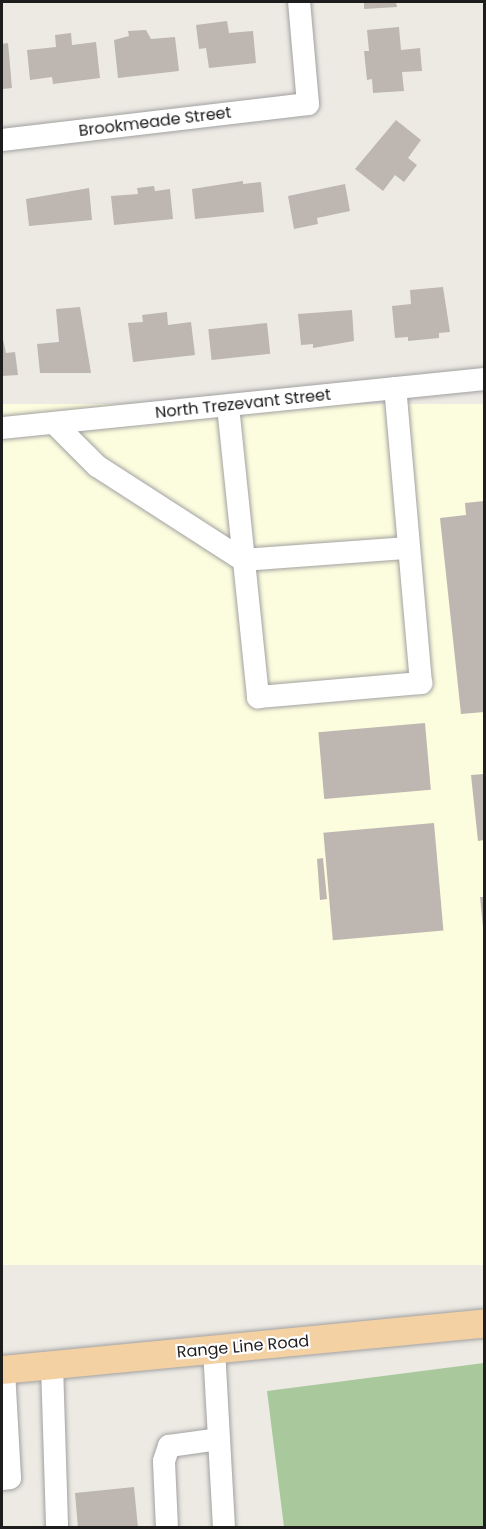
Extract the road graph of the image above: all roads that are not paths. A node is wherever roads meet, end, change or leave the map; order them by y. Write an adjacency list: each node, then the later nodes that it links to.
1 (298, 2): 2 (street, Brookmeade Street)
2 (2, 140)
3 (484, 379): 4 (street, North Trezevant Street)
4 (395, 388): 5 (street, North Trezevant Street); 8 (street)
5 (228, 406): 6 (street, North Trezevant Street); 9 (street)
6 (54, 423): 7 (street, North Trezevant Street); 9 (street)
7 (2, 428)
8 (408, 549): 9 (street); 9 (street)
9 (243, 560)
10 (484, 1324): 11 (main road, Range Line Road)
11 (214, 1350): 12 (main road, Range Line Road); 14 (street)
12 (52, 1365): 13 (main road, Range Line Road); 16 (street)
13 (3, 1370): 15 (street)
14 (219, 1439): 17 (street); 18 (street)
15 (2, 1479)
16 (57, 1527)
17 (167, 1527)
18 (224, 1527)

